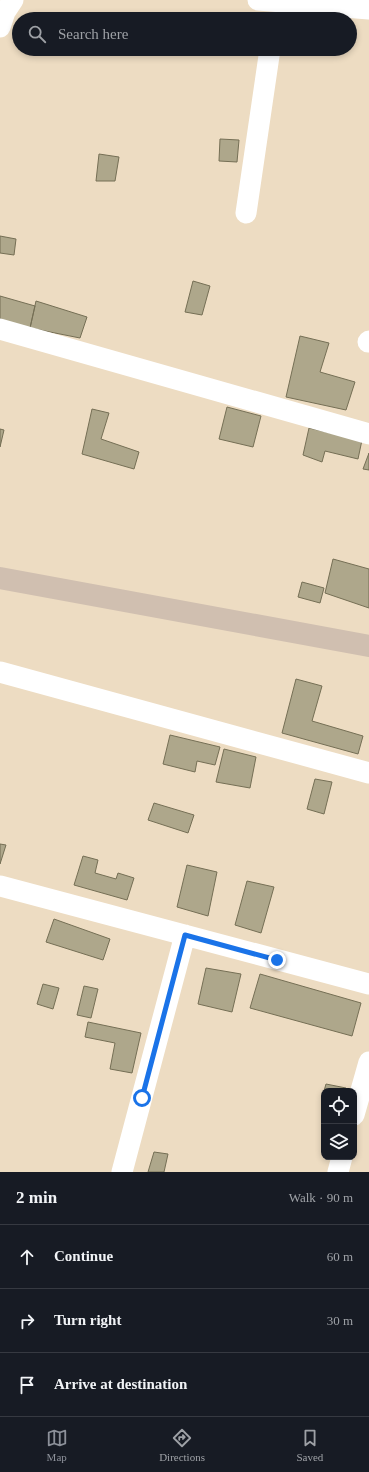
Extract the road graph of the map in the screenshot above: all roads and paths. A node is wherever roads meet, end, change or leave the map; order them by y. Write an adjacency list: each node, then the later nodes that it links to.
1 (318, 2): 2 (street); 3 (street)
2 (270, 7)
3 (369, 9)
4 (269, 56): 5 (street)
5 (246, 213)
6 (0, 329): 7 (street)
7 (369, 434)
8 (0, 578): 9 (street)
9 (369, 646)
10 (0, 672): 11 (street)
11 (369, 773)
12 (0, 886): 13 (street)
13 (185, 935): 14 (street); 18 (street)
14 (369, 984)
15 (369, 1062): 16 (street)
16 (357, 1104)
17 (341, 1160): 19 (street)
18 (122, 1172)
19 (338, 1172)

